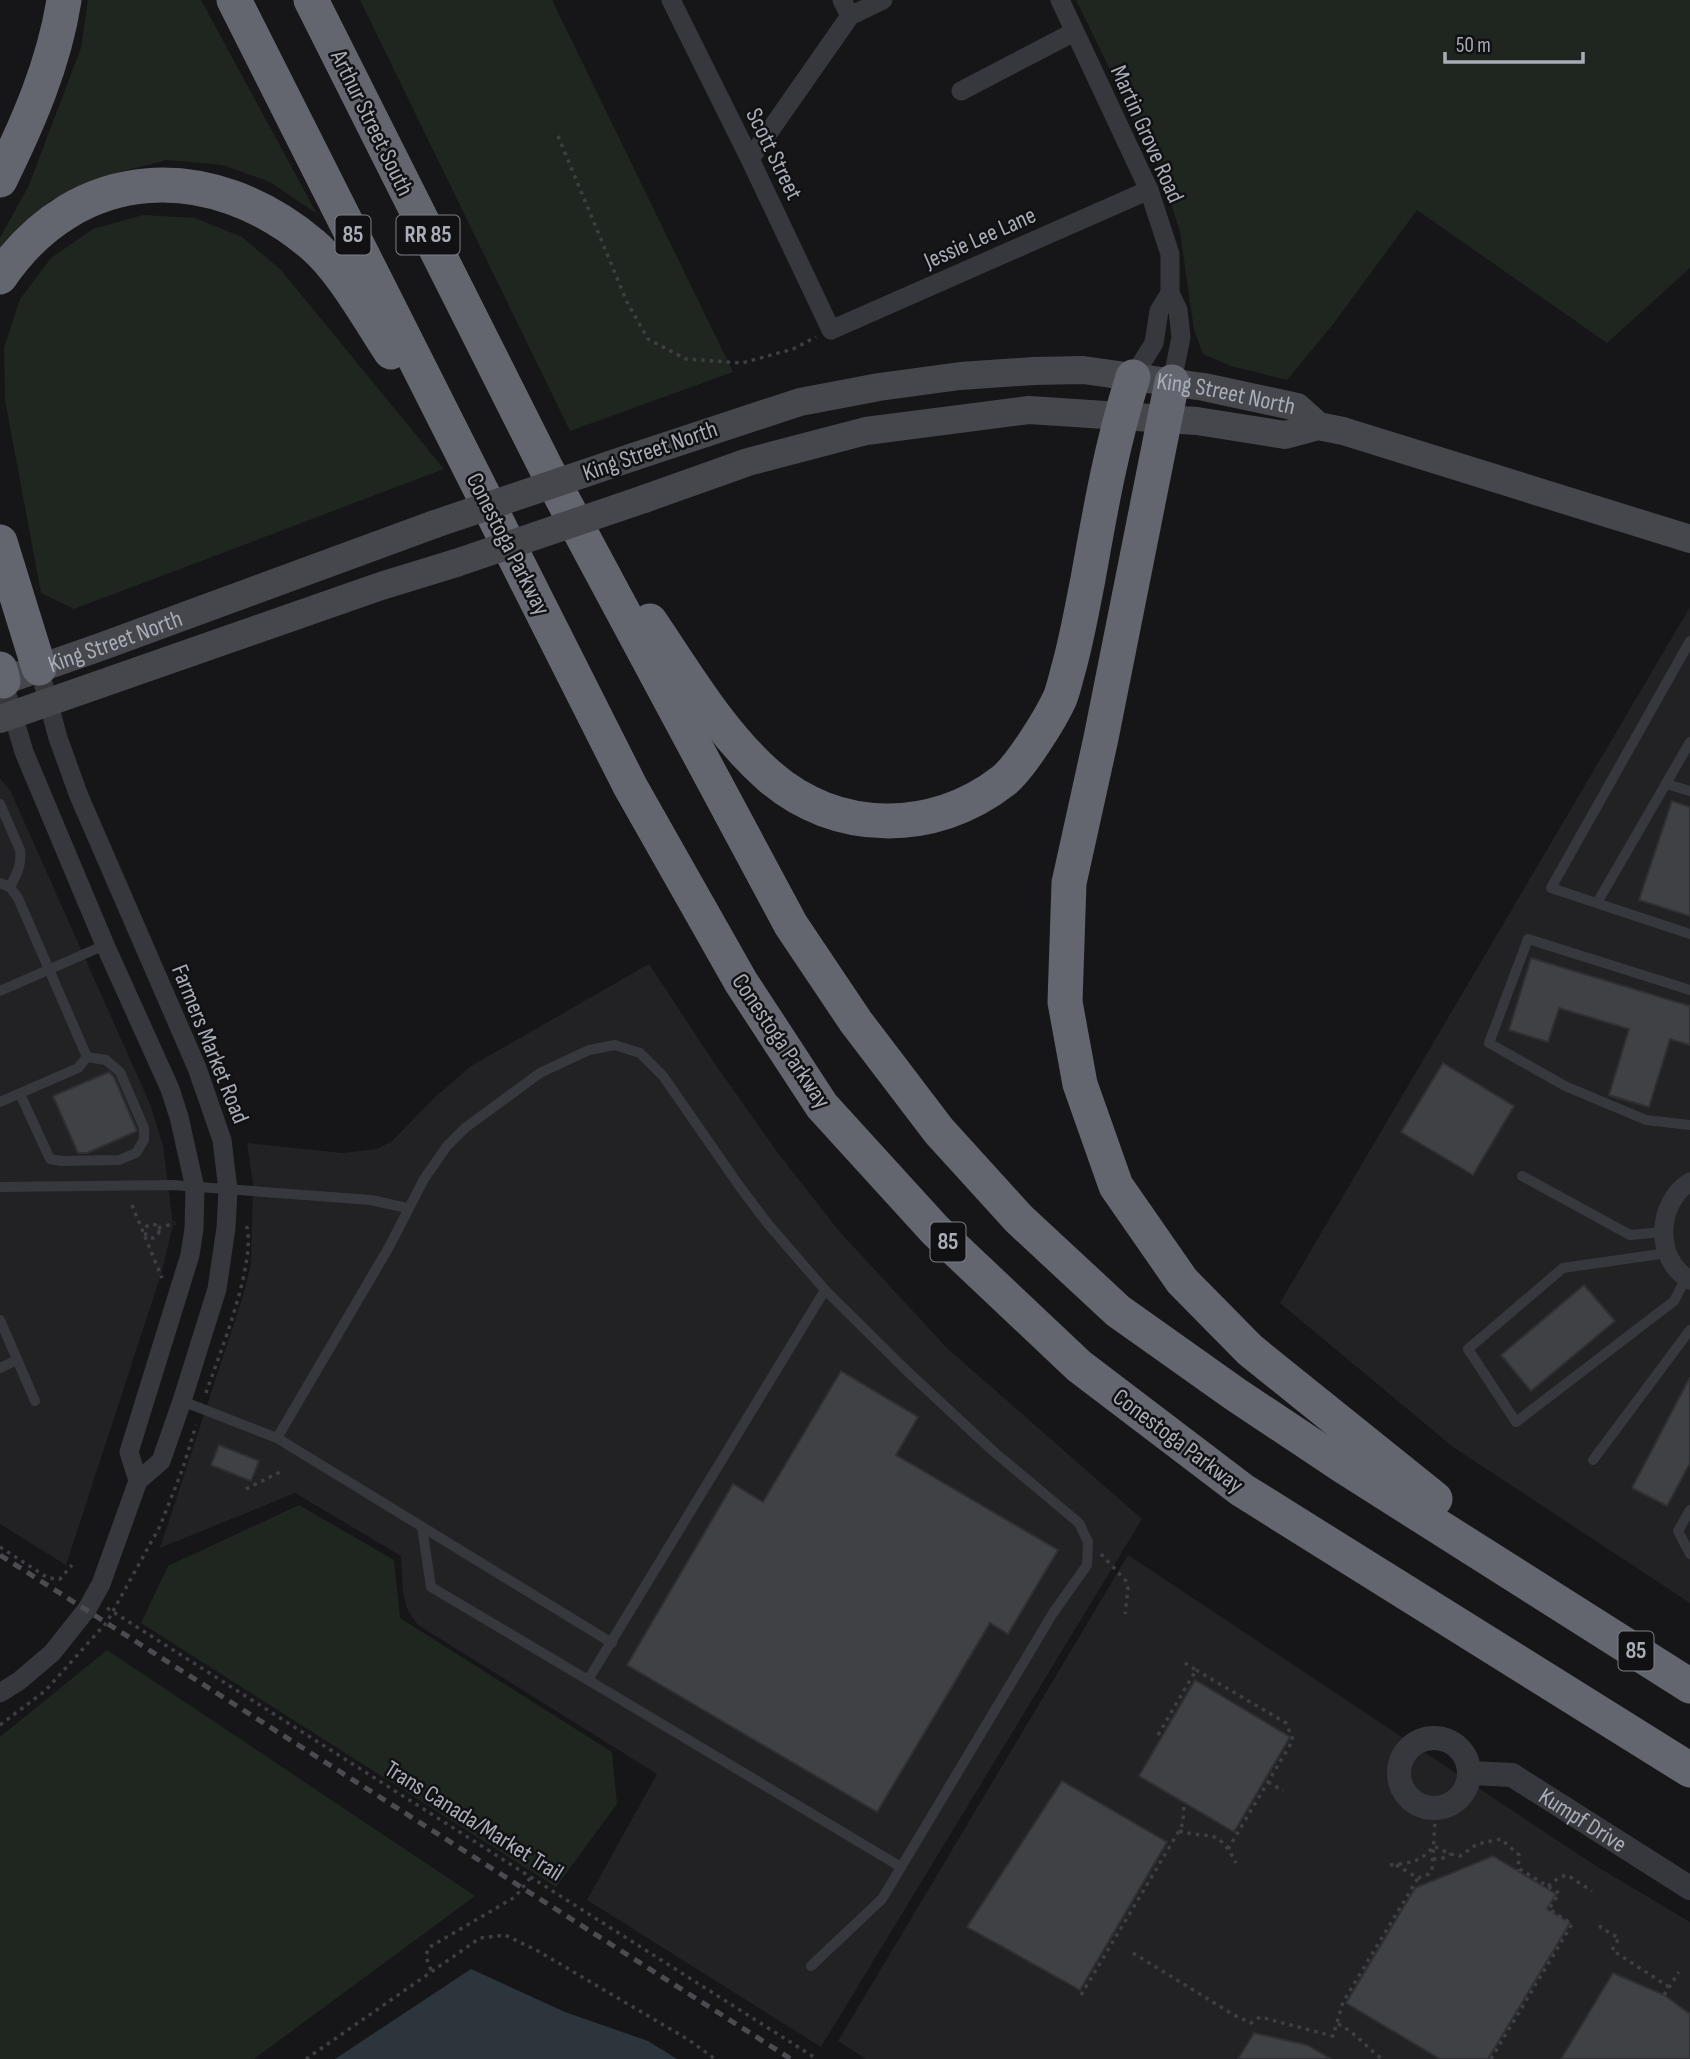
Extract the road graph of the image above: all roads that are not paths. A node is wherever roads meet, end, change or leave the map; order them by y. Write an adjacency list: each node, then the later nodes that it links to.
1 (64, 0): 11 (highway)
2 (234, 0): 21 (highway, Conestoga Parkway / 85)
3 (311, 0): 22 (highway, Arthur Street South / RR 85)
4 (671, 0): 10 (street, Scott Street)
5 (883, 0): 7 (street)
6 (1060, 0): 8 (street, Martin Grove Road)
7 (846, 8): 10 (street)
8 (1074, 32): 9 (street); 12 (street, Martin Grove Road)
9 (961, 91)
10 (750, 159): 15 (street, Scott Street)
11 (0, 180)
12 (1149, 190): 14 (street, Martin Grove Road); 15 (street, Jessie Lee Lane)
13 (0, 277): 21 (highway)
14 (1170, 293): 16 (street, Martin Grove Road); 17 (street, Martin Grove Road)
15 (831, 330)
16 (1133, 377): 17 (main road, King Street North); 18 (highway); 26 (main road, King Street North, bridge)
17 (1172, 382): 19 (highway); 20 (main road, King Street North)
18 (1121, 416): 19 (main road, King Street North); 22 (highway); 28 (main road, King Street North, bridge)
19 (1166, 418): 20 (main road, King Street North); 67 (highway)
20 (1318, 426): 23 (main road, King Street North)
21 (471, 470): 72 (highway, Conestoga Parkway / 85)
22 (547, 470): 67 (highway, 85)
23 (1690, 539)
24 (0, 542): 26 (highway)
25 (1690, 641): 35 (lane)
26 (39, 668): 27 (main road, King Street North); 28 (street, Farmers Market Road)
27 (1, 677): 29 (street)
28 (48, 703): 29 (main road, King Street North); 49 (street, Farmers Market Road)
29 (7, 717): 37 (street)
30 (1690, 743): 31 (lane)
31 (1666, 784): 32 (lane); 35 (lane)
32 (1690, 791)
33 (0, 804): 34 (lane)
34 (5, 885): 38 (lane)
35 (1597, 903): 36 (lane)
36 (1690, 934)
37 (105, 945): 38 (lane); 48 (street)
38 (49, 970): 40 (lane); 41 (lane)
39 (1690, 990): 44 (lane)
40 (0, 991)
41 (87, 1057): 42 (lane); 42 (lane)
42 (20, 1094): 43 (lane)
43 (0, 1102)
44 (1690, 1125)
45 (1521, 1175): 51 (lane)
46 (1690, 1182): 51 (street)
47 (0, 1187): 48 (lane)
48 (195, 1188): 49 (lane); 63 (street)
49 (228, 1190): 50 (lane); 60 (street, Farmers Market Road)
50 (407, 1208): 54 (lane); 61 (lane)
51 (1663, 1232): 52 (street)
52 (1667, 1253): 53 (street); 53 (lane)
53 (1688, 1279)
54 (825, 1290): 68 (lane); 74 (lane)
55 (0, 1320): 57 (lane)
56 (1690, 1331): 62 (lane)
57 (17, 1360): 58 (lane); 59 (lane)
58 (0, 1368)
59 (35, 1401)
60 (182, 1401): 61 (lane); 63 (street, Farmers Market Road)
61 (277, 1438): 65 (lane)
62 (1593, 1460)
63 (138, 1481): 71 (street, Farmers Market Road)
64 (1690, 1510): 66 (lane)
65 (422, 1527): 68 (lane); 69 (lane)
66 (1690, 1553)
67 (1582, 1616): 70 (highway, 85)
68 (612, 1643): 69 (lane)
69 (588, 1680): 74 (lane)
70 (1690, 1686)
71 (0, 1693)
72 (1690, 1770)
73 (1470, 1773): 75 (street, Kumpf Drive)
74 (901, 1867): 76 (lane)
75 (1690, 1888)
76 (811, 1966)

